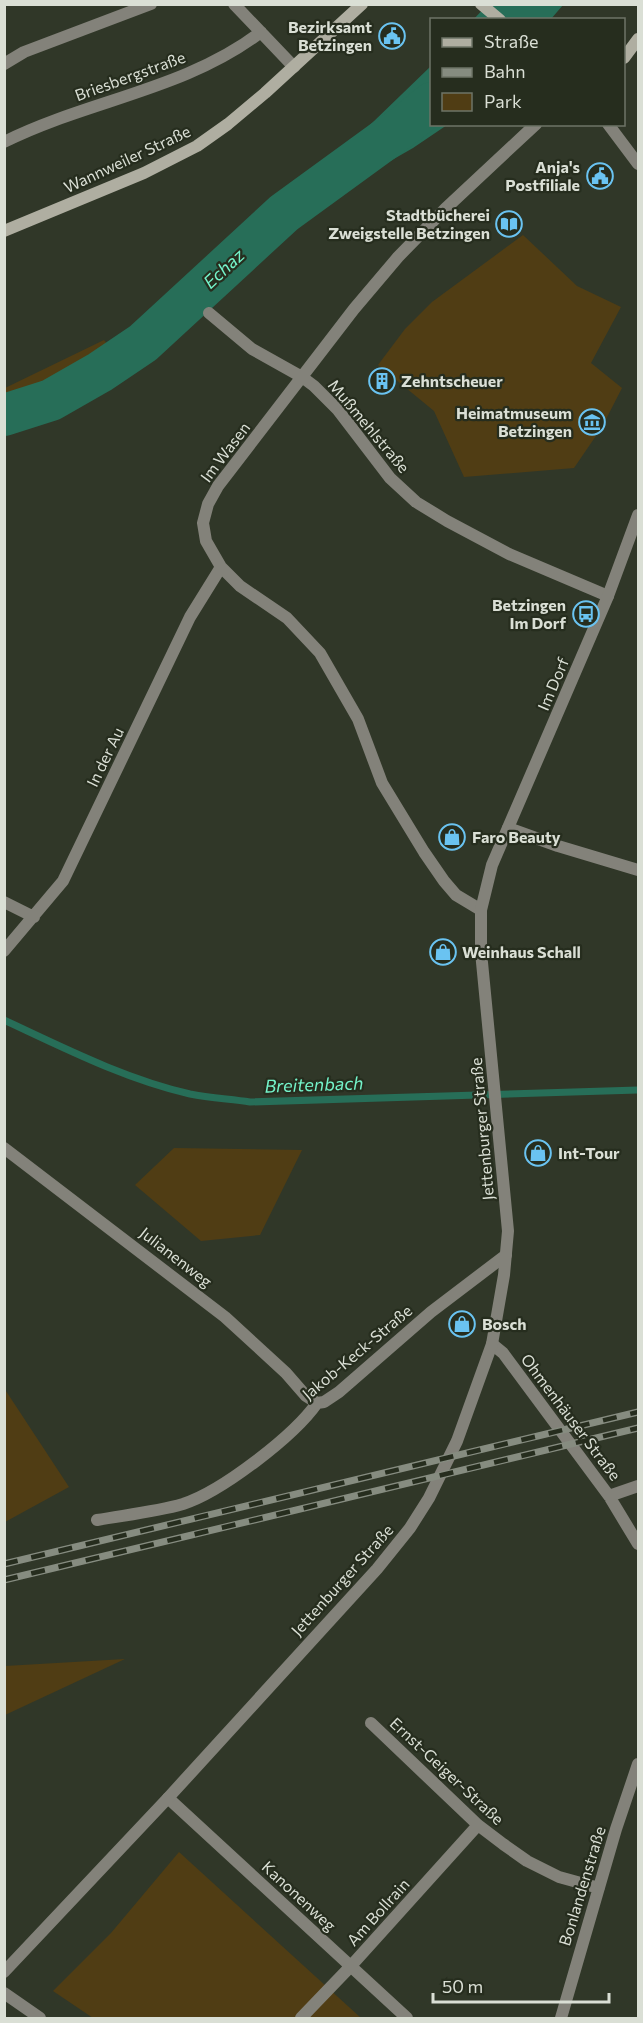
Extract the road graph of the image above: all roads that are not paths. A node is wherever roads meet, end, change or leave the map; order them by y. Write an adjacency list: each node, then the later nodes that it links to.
1 (151, 4): 9 (street)
2 (234, 4): 6 (street)
3 (362, 4): 10 (main road, Wannweiler Straße)
4 (481, 4): 5 (main road)
5 (498, 18)
6 (261, 32): 10 (street); 13 (street, Briesbergstraße)
7 (639, 39): 8 (main road)
8 (625, 57)
9 (4, 64)
10 (294, 67): 15 (main road, Wannweiler Straße)
11 (610, 126): 14 (street)
12 (533, 127): 17 (street, Im Wasen)
13 (4, 142)
14 (639, 164)
15 (4, 231)
16 (208, 313): 17 (street, Mußmehlstraße)
17 (302, 377): 19 (street, Im Wasen); 20 (street, Mußmehlstraße)
18 (639, 515): 20 (street, Im Dorf)
19 (221, 567): 25 (street, Im Wasen); 26 (street, In der Au)
20 (608, 596): 21 (street, Im Dorf)
21 (508, 828): 22 (street, Im Dorf); 23 (street)
22 (492, 865): 25 (street, Jettenburger Straße)
23 (639, 870)
24 (4, 902): 26 (street)
25 (481, 910): 29 (street, Jettenburger Straße)
26 (34, 917): 27 (street, In der Au)
27 (4, 951)
28 (4, 1148): 31 (street, Julianenweg)
29 (506, 1255): 30 (street, Jettenburger Straße); 31 (street, Jakob-Keck-Straße)
30 (492, 1344): 33 (street, Ohmenhäuser Straße); 38 (street, Jettenburger Straße)
31 (317, 1403): 34 (street, Jakob-Keck-Straße)
32 (639, 1486): 33 (street)
33 (609, 1496): 35 (street, Ohmenhäuser Straße)
34 (97, 1520)
35 (639, 1544)
36 (371, 1723): 39 (street, Ernst-Geiger-Straße)
37 (639, 1764): 40 (street, Bonlandenstraße)
38 (168, 1798): 41 (street, Kanonenweg); 42 (street, Jettenburger Straße)
39 (478, 1825): 40 (street, Ernst-Geiger-Straße); 41 (street, Am Bollrain)
40 (598, 1888): 47 (street, Bonlandenstraße)
41 (351, 1967): 45 (street, Am Bollrain); 46 (street, Kanonenweg)
42 (4, 1972)
43 (4, 1993): 44 (street)
44 (40, 2019)
45 (301, 2019)
46 (407, 2019)
47 (561, 2019)

